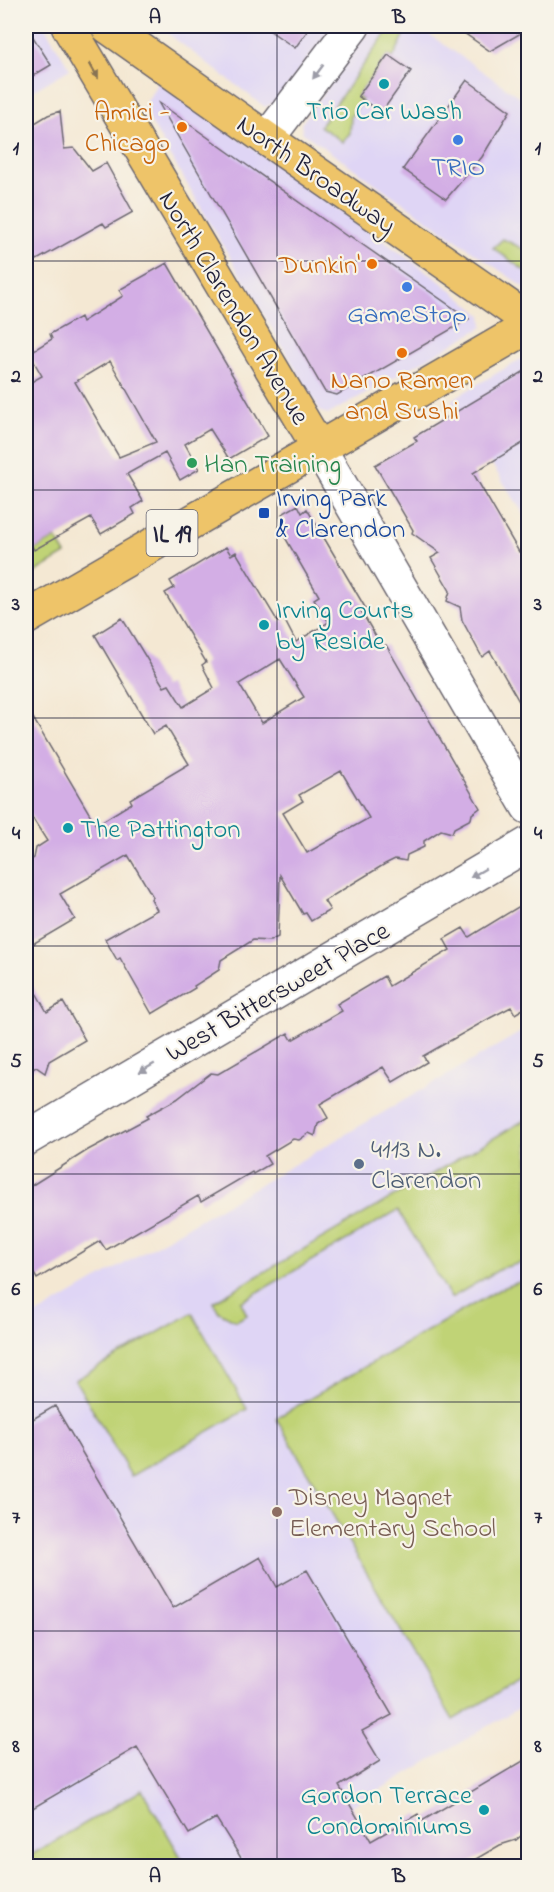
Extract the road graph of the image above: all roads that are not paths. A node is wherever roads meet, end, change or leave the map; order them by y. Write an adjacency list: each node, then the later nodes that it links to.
1 (68, 26): 7 (main road, North Clarendon Avenue, one-way to 7)
2 (108, 26): 4 (main road, North Broadway)
3 (353, 26): 4 (street, one-way to 4)
4 (267, 139): 5 (main road, North Broadway)
5 (528, 320)
6 (528, 327): 7 (main road, IL 19)
7 (319, 448): 8 (main road, IL 19); 9 (street, North Clarendon Avenue)
8 (26, 618)
9 (528, 807)
10 (528, 844): 11 (street, West Bittersweet Place, one-way to 11)
11 (26, 1139)

